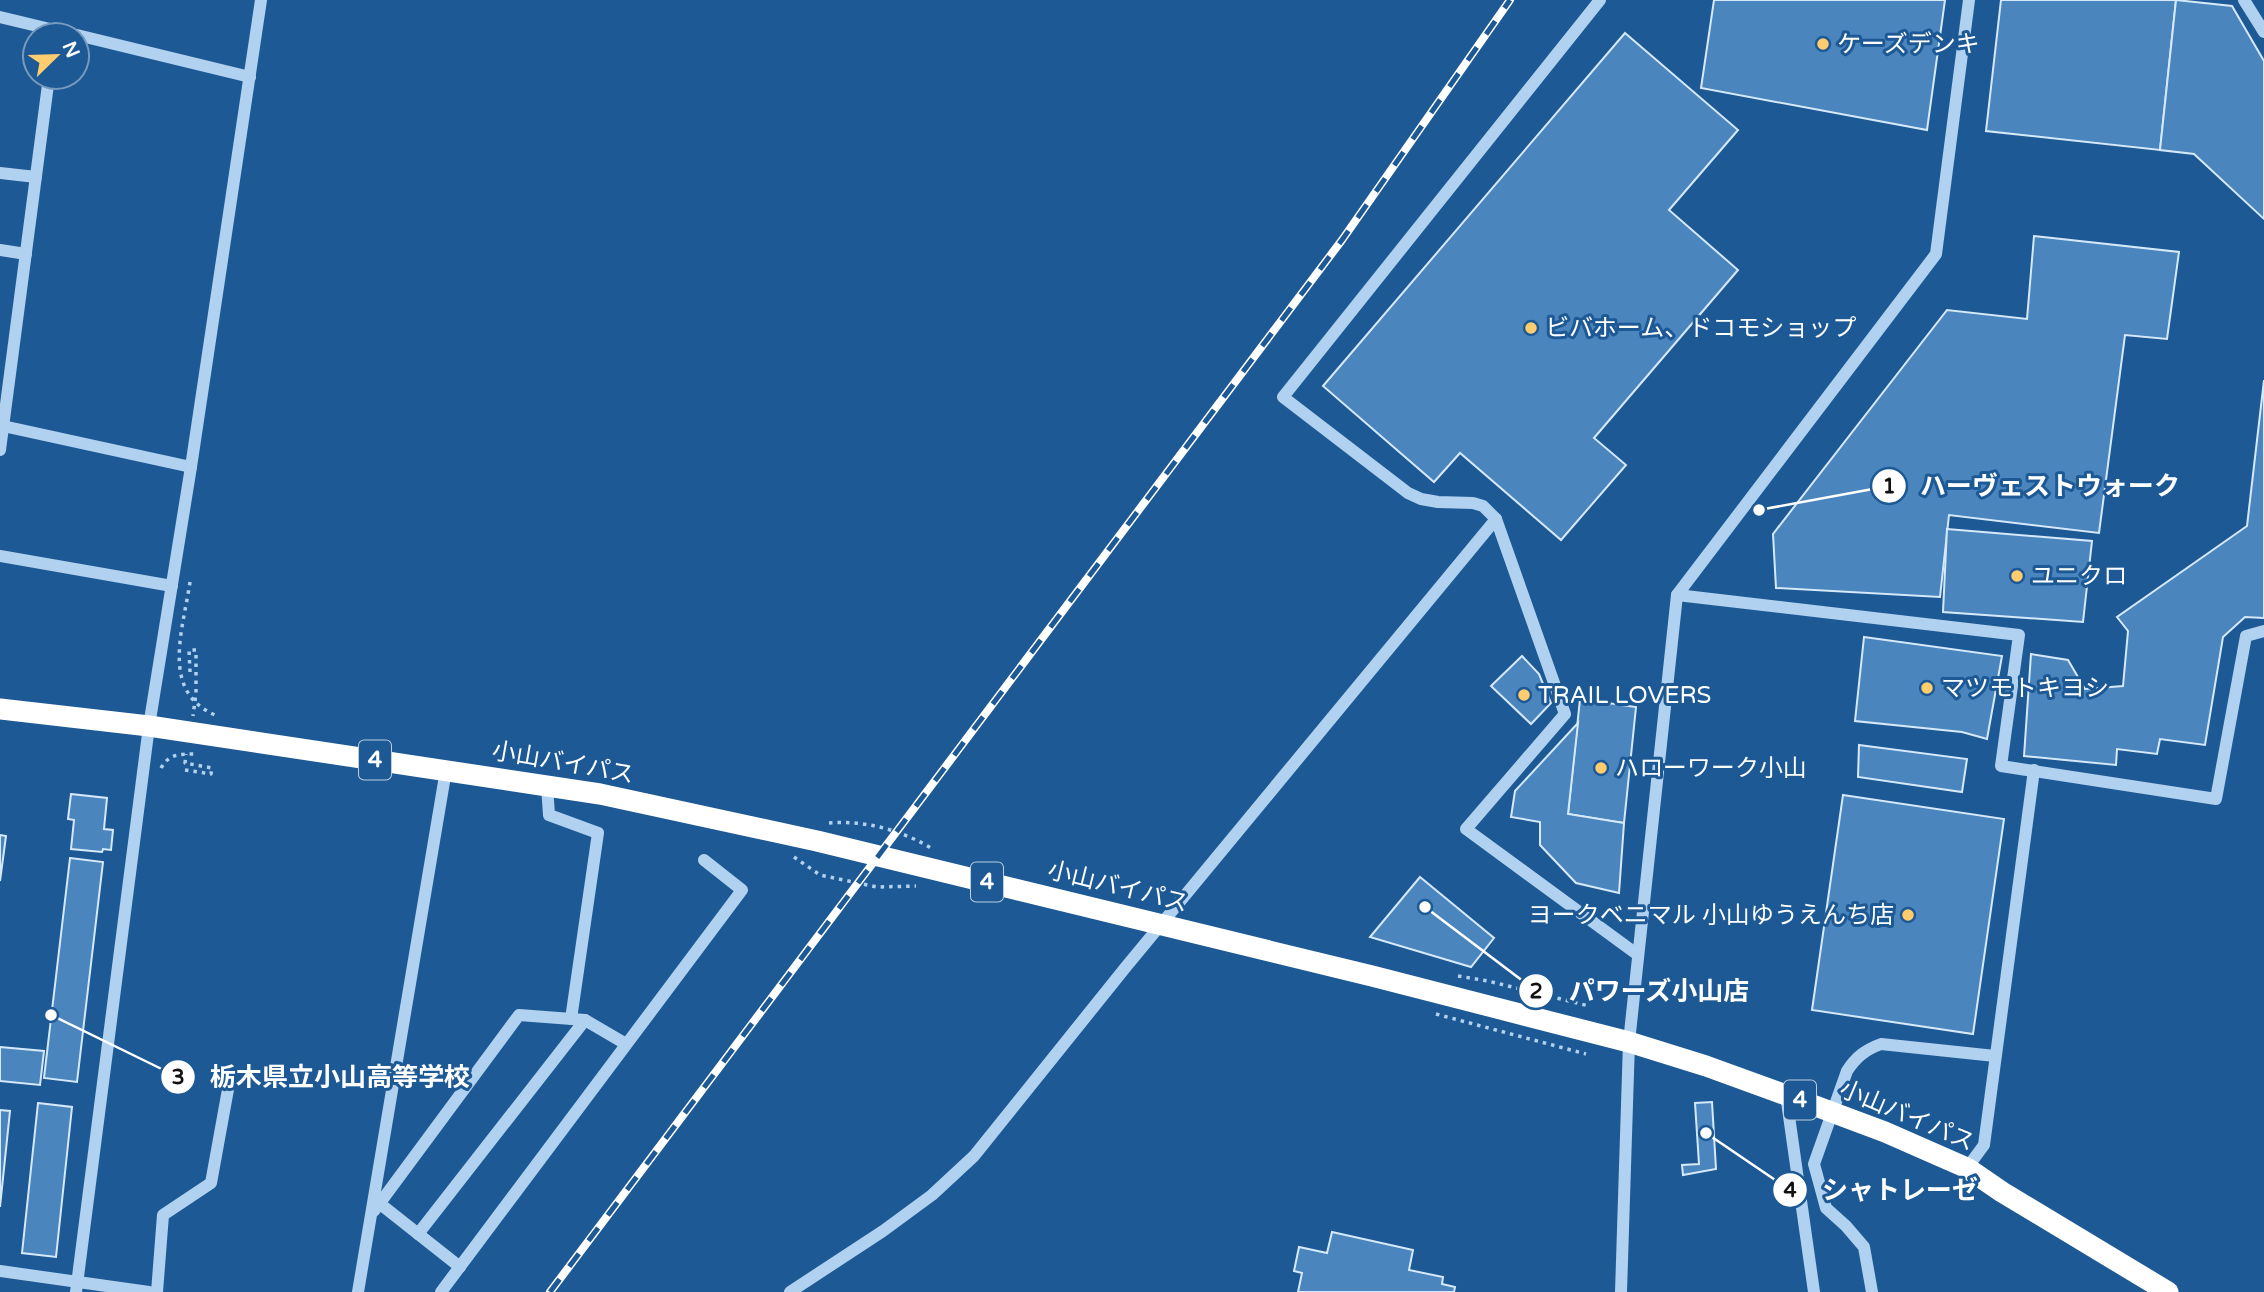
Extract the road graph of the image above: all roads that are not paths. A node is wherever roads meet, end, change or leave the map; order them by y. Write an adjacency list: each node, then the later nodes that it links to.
1 (261, 0): 9 (street)
2 (1600, 0): 18 (street)
3 (1969, 0): 21 (street)
4 (2244, 0): 7 (street)
5 (0, 17): 6 (street)
6 (21, 23)
7 (2264, 32)
8 (91, 39): 9 (street)
9 (250, 77): 17 (street)
10 (47, 91): 12 (street)
11 (0, 173): 12 (street)
12 (36, 177): 14 (street)
13 (0, 250): 14 (street)
14 (26, 254): 15 (street)
15 (3, 426): 16 (street); 17 (street)
16 (0, 450)
17 (191, 467): 20 (street)
18 (1496, 519): 29 (street); 47 (street)
19 (0, 556): 20 (street)
20 (172, 586): 24 (street)
21 (1678, 595): 26 (street); 29 (street)
22 (2264, 631): 26 (street)
23 (0, 709): 24 (highway, 小山バイパス / 4)
24 (149, 726): 25 (highway, 小山バイパス / 4); 42 (street)
25 (446, 770): 27 (highway, 小山バイパス / 4); 38 (street)
26 (2034, 770): 34 (street)
27 (547, 786): 30 (street); 32 (highway, 小山バイパス / 4)
28 (704, 860): 33 (street)
29 (1638, 955): 32 (street)
30 (571, 1019): 31 (street); 38 (street)
31 (585, 1020): 33 (street); 39 (street)
32 (1629, 1042): 36 (highway, 小山バイパス / 4); 48 (street)
33 (625, 1044): 40 (street)
34 (1995, 1056): 37 (street); 50 (street)
35 (229, 1084): 44 (street)
36 (1786, 1095): 37 (highway, 小山バイパス / 4); 49 (street)
37 (1967, 1167): 51 (highway, 小山バイパス / 4)
38 (375, 1208): 39 (street); 45 (street)
39 (418, 1234): 40 (street)
40 (460, 1267): 46 (street)
41 (0, 1271): 42 (street)
42 (77, 1287): 43 (street)
43 (149, 1292)
44 (157, 1292)
45 (358, 1292)
46 (441, 1292)
47 (790, 1292)
48 (1620, 1292)
49 (1814, 1292)
50 (1872, 1292)
51 (2168, 1292)

